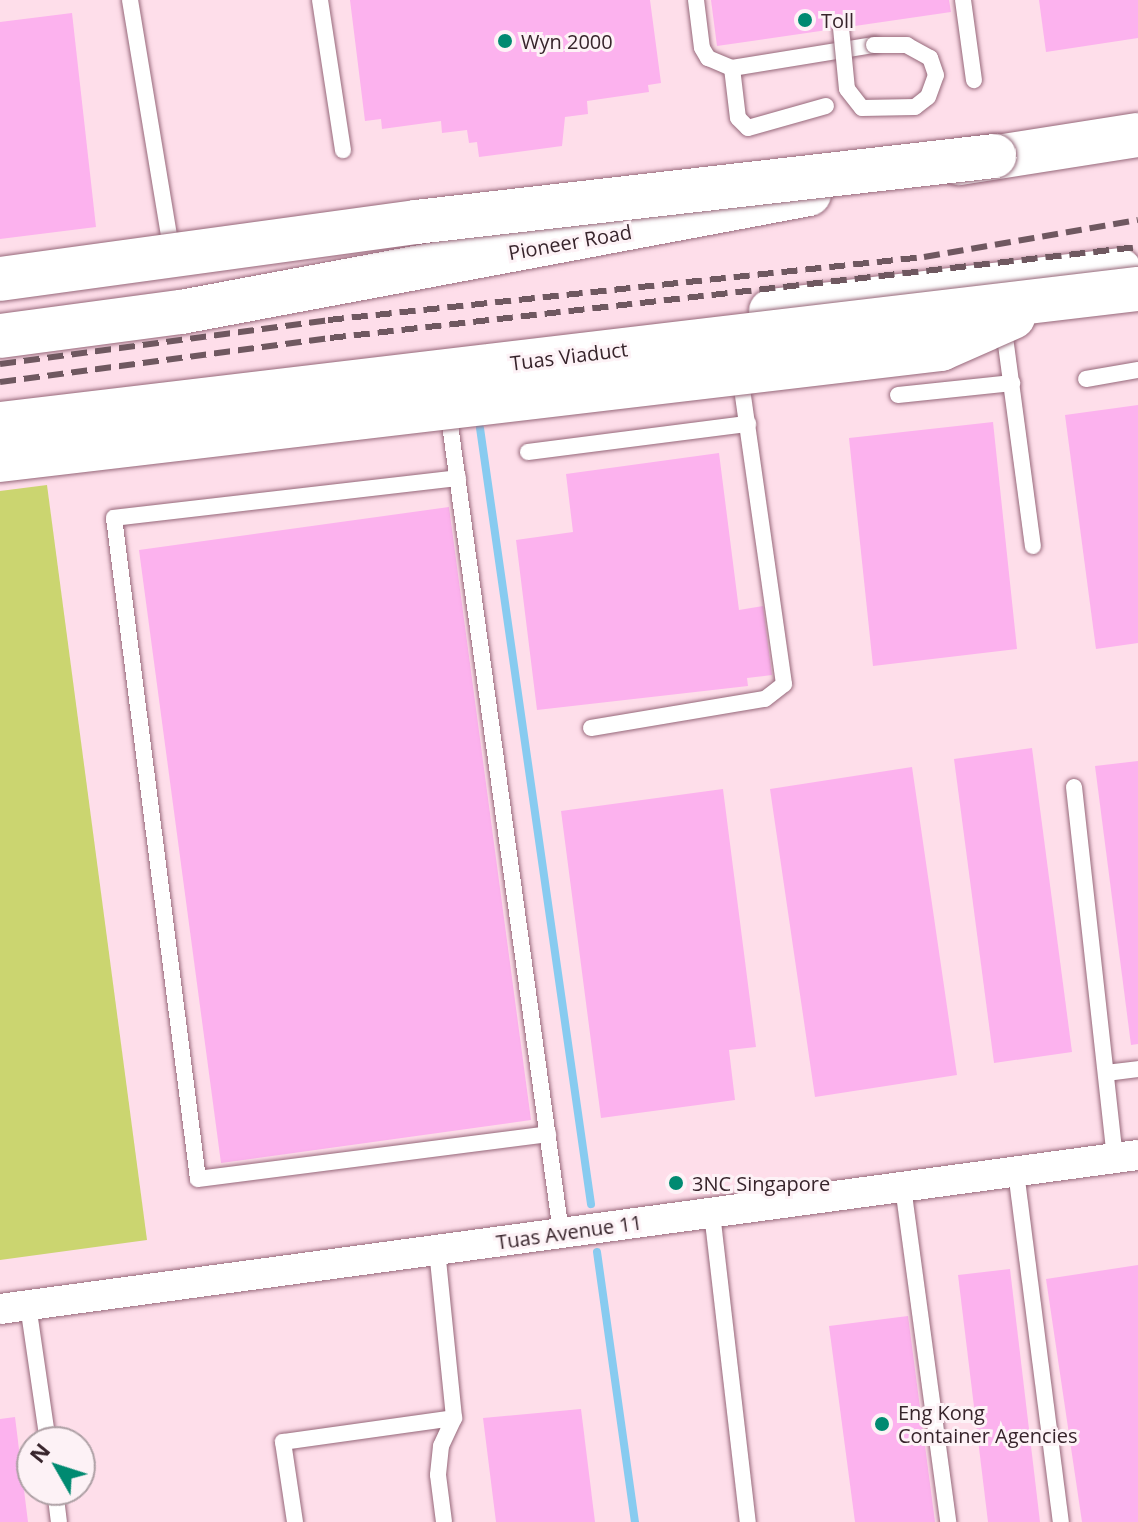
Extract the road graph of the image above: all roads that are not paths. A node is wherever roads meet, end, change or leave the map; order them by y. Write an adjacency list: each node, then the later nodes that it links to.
1 (130, 0): 13 (lane)
2 (320, 0): 10 (lane)
3 (696, 0): 6 (lane)
4 (963, 0): 7 (lane)
5 (841, 28): 6 (lane, bridge)
6 (732, 68): 8 (lane)
7 (974, 80)
8 (826, 106)
9 (1138, 135): 11 (main road, Pioneer Road)
10 (343, 150)
11 (994, 156): 14 (main road, bridge); 19 (main road, Pioneer Road)
12 (1138, 268): 15 (main road)
13 (174, 270)
14 (0, 279)
15 (996, 283): 18 (main road); 23 (lane)
16 (1138, 289): 17 (main road, Tuas Viaduct, bridge)
17 (1052, 299): 25 (main road, Tuas Viaduct, bridge); 28 (main road, bridge)
18 (732, 315): 20 (main road); 26 (lane)
19 (0, 336)
20 (440, 351): 25 (main road); 29 (lane)
21 (1138, 370): 22 (lane)
22 (1086, 379)
23 (1012, 383): 24 (lane); 30 (lane)
24 (898, 395)
25 (2, 410): 28 (lane)
26 (748, 424): 27 (lane); 31 (lane)
27 (528, 452)
28 (9, 468)
29 (458, 478): 35 (lane); 35 (lane)
30 (1033, 546)
31 (591, 728)
32 (1074, 787): 34 (lane)
33 (1138, 1069): 34 (lane)
34 (1106, 1073): 36 (lane)
35 (548, 1134): 40 (lane)
36 (1126, 1157): 37 (street, Tuas Avenue 11)
37 (1016, 1172): 38 (street, Tuas Avenue 11); 49 (lane)
38 (903, 1187): 39 (street, Tuas Avenue 11); 48 (lane)
39 (712, 1213): 40 (street, Tuas Avenue 11); 47 (lane)
40 (561, 1233): 41 (street, Tuas Avenue 11)
41 (437, 1250): 42 (street, Tuas Avenue 11); 43 (lane)
42 (14, 1307): 44 (lane)
43 (454, 1418): 45 (lane); 46 (lane)
44 (44, 1426)
45 (295, 1522)
46 (444, 1522)
47 (748, 1522)
48 (948, 1522)
49 (1061, 1522)

